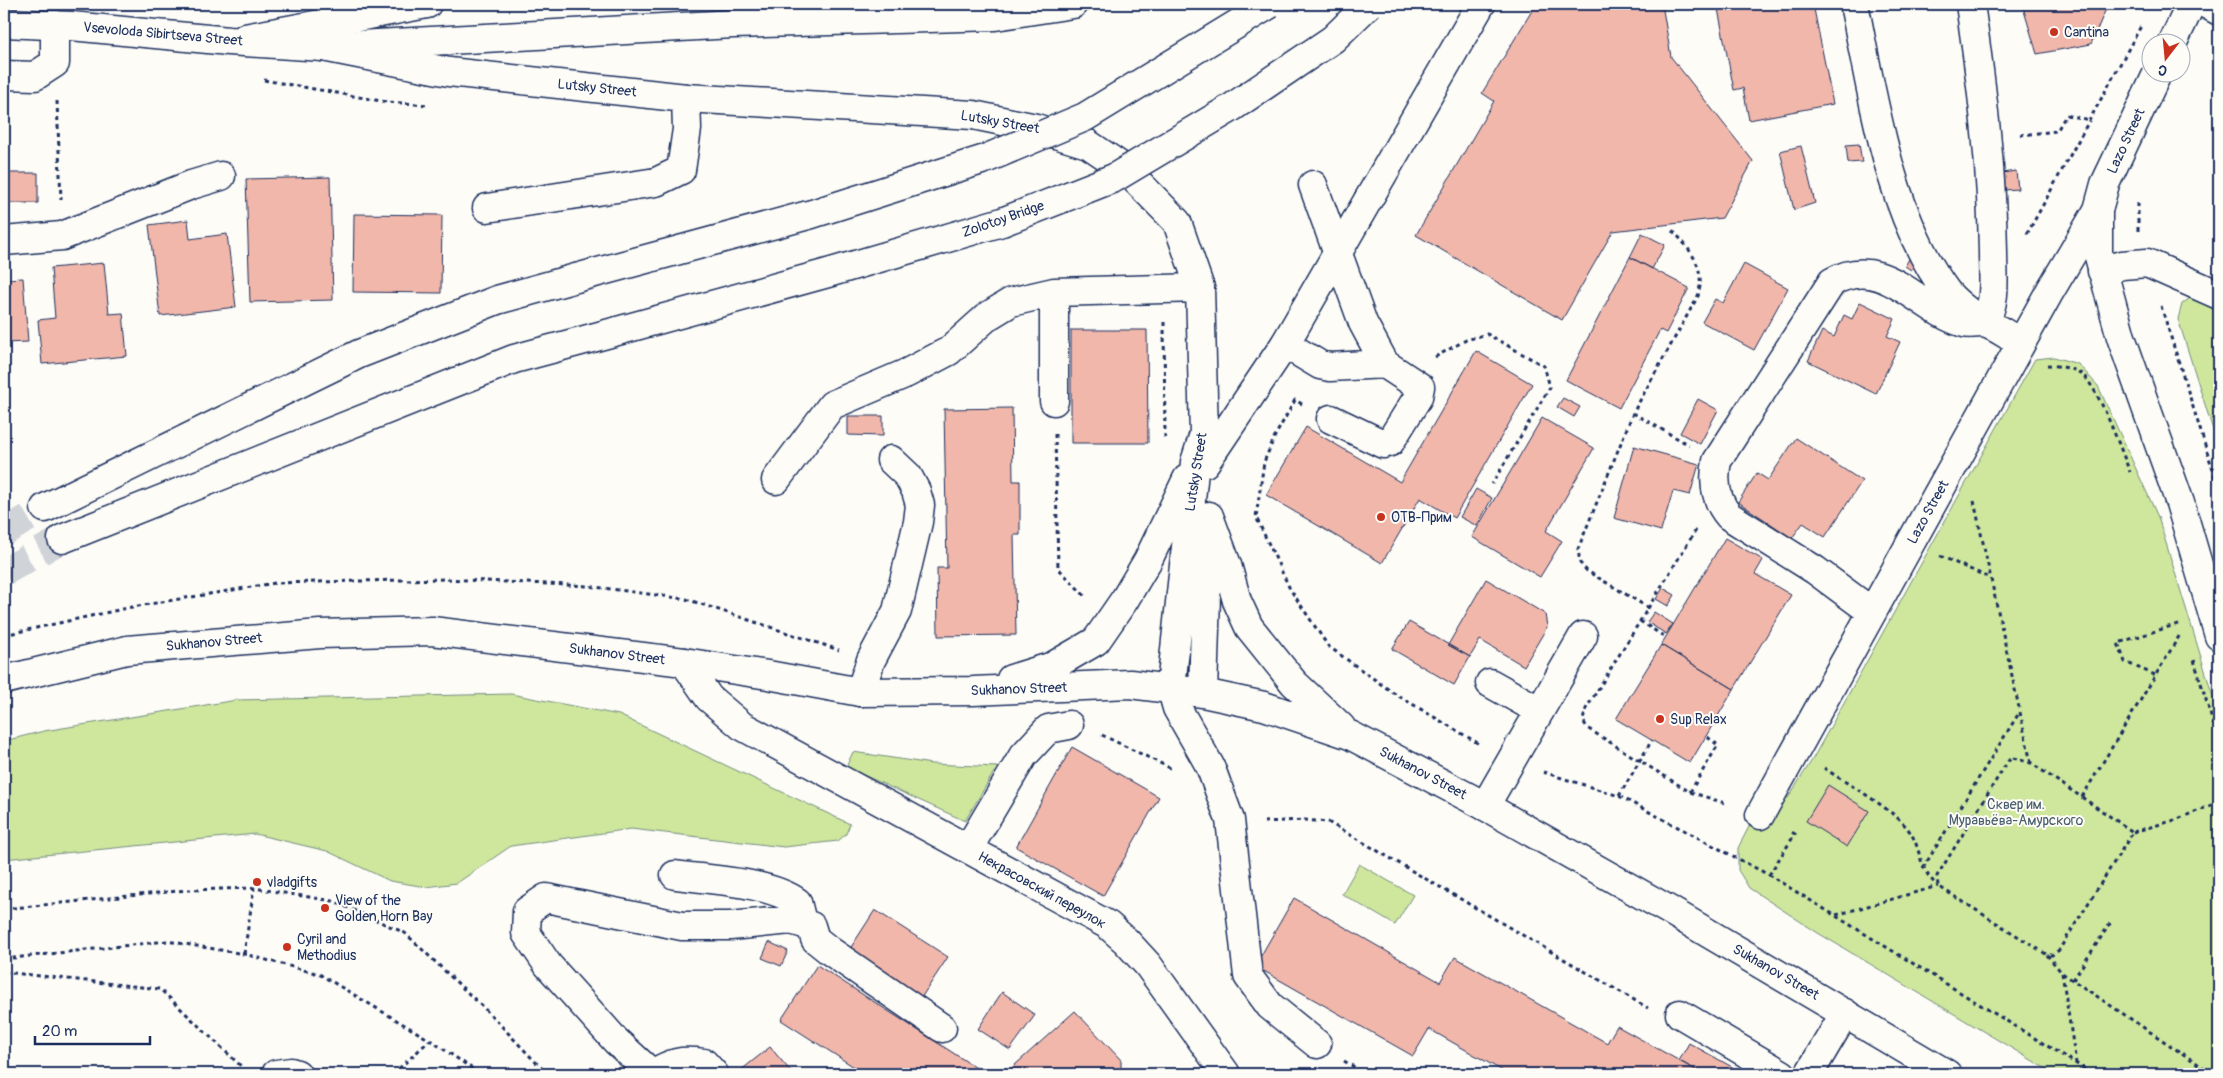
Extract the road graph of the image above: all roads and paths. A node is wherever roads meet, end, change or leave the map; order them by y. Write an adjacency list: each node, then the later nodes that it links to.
1 (428, 4): 15 (main road)
2 (1073, 4): 16 (main road)
3 (1270, 4): 55 (main road, bridge)
4 (1369, 4): 57 (main road, Zolotoy Bridge, bridge)
5 (1481, 4): 38 (main road)
6 (1854, 4): 36 (main road)
7 (1970, 4): 22 (main road)
8 (2191, 4): 14 (main road)
9 (2206, 4): 10 (main road)
10 (2219, 11)
11 (2144, 20): 21 (path)
12 (4, 23): 13 (main road, Vsevoloda Sibirtseva Street)
13 (55, 25): 15 (main road, Vsevoloda Sibirtseva Street); 17 (main road)
14 (2177, 32)
15 (229, 41): 16 (main road, Vsevoloda Sibirtseva Street)
16 (323, 47): 20 (main road, Lutsky Street)
17 (56, 63): 18 (main road); 23 (path)
18 (4, 75)
19 (2153, 82): 27 (main road, Lazo Street)
20 (686, 98): 26 (main road); 33 (main road, Lutsky Street)
21 (2090, 120): 22 (path); 29 (path)
22 (1988, 139): 36 (main road)
23 (60, 168)
24 (221, 176): 30 (main road)
25 (1313, 185): 40 (main road)
26 (487, 208)
27 (2098, 210): 32 (main road, Lazo Street); 37 (main road, Lazo Street)
28 (1672, 230): 43 (path)
29 (2025, 237)
30 (4, 241)
31 (2147, 263): 32 (main road); 35 (main road); 52 (path)
32 (2102, 271): 67 (main road, Lazo Street)
33 (1200, 288): 34 (main road); 47 (main road, Lutsky Street)
34 (1054, 292): 42 (main road); 50 (main road)
35 (2219, 295)
36 (1984, 323): 37 (main road); 53 (main road)
37 (2020, 343): 62 (main road, Lazo Street)
38 (1285, 344): 40 (main road); 47 (main road)
39 (2042, 365): 49 (path)
40 (1393, 370): 44 (main road); 51 (path)
41 (1295, 400): 85 (path)
42 (1054, 401)
43 (1633, 412): 45 (path); 61 (path)
44 (1331, 419)
45 (1698, 450)
46 (891, 460): 76 (main road)
47 (1200, 462): 56 (main road); 74 (main road, Lutsky Street); 75 (main road)
48 (1056, 471): 60 (path)
49 (2132, 477)
50 (776, 480)
51 (1492, 484)
52 (2219, 489)
53 (1717, 494): 61 (path); 62 (main road)
54 (1973, 496): 59 (path)
55 (45, 508)
56 (1209, 516): 77 (main road); 81 (main road)
57 (62, 539)
58 (1938, 556): 59 (path)
59 (1990, 578): 79 (path)
60 (1092, 592)
61 (1648, 608): 63 (path)
62 (1872, 612): 94 (main road, Lazo Street)
63 (1640, 621): 68 (path); 89 (path)
64 (2185, 627): 66 (path); 71 (path); 71 (path)
65 (1583, 636): 78 (main road)
66 (2187, 636)
67 (2219, 636)
68 (1665, 637)
69 (2193, 654): 84 (path)
70 (684, 662): 72 (main road, Sukhanov Street); 76 (main road, Sukhanov Street); 97 (main road, Некрасовский переулок)
71 (2155, 676): 91 (path)
72 (4, 680)
73 (1490, 682): 78 (main road)
74 (1171, 687): 75 (main road, Sukhanov Street); 77 (main road, Sukhanov Street); 95 (main road)
75 (973, 691): 76 (main road, Sukhanov Street)
76 (860, 692)
77 (1203, 693): 81 (main road, Sukhanov Street)
78 (1540, 712): 85 (main road)
79 (2019, 713): 86 (path); 98 (path)
80 (1069, 724): 88 (path); 97 (main road)
81 (1350, 735): 93 (main road, Sukhanov Street)
82 (1706, 736): 89 (path)
83 (1652, 740): 90 (path, bridge)
84 (2219, 743)
85 (1510, 762): 90 (path); 93 (main road)
86 (2031, 763): 91 (path); 101 (path)
87 (1820, 765): 98 (path)
88 (1175, 771)
89 (1690, 792): 94 (path)
90 (1619, 796): 100 (path)
91 (2082, 797): 96 (path)
92 (2219, 802): 96 (path)
93 (1485, 806): 114 (main road, Sukhanov Street)
94 (1760, 815): 100 (path)
95 (1230, 820): 113 (path); 118 (main road)
96 (2133, 832): 108 (path)
97 (968, 849): 129 (main road, Некрасовский переулок)
98 (1923, 868): 101 (path)
99 (675, 875): 105 (main road)
100 (1769, 875): 104 (path)
101 (1938, 886): 104 (path); 108 (path)
102 (254, 888): 103 (path); 107 (path); 126 (path)
103 (4, 909)
104 (1836, 915): 119 (path)
105 (802, 922): 116 (main road); 127 (main road)
106 (2111, 922): 112 (path)
107 (244, 954): 109 (path); 117 (path)
108 (2046, 954): 111 (path)
109 (4, 959)
110 (4, 972): 121 (path)
111 (2062, 973): 112 (path); 119 (path)
112 (2073, 980): 135 (path)
113 (1622, 992)
114 (1845, 1012): 132 (main road); 133 (main road, Sukhanov Street)
115 (1680, 1014): 131 (main road)
116 (942, 1028)
117 (430, 1040): 124 (path); 125 (path)
118 (1317, 1044)
119 (2076, 1064): 134 (path)
120 (1352, 1066): 130 (path)
121 (250, 1074)
122 (276, 1074): 123 (main road)
123 (297, 1074)
124 (393, 1074)
125 (480, 1074)
126 (547, 1074)
127 (652, 1074): 128 (main road)
128 (714, 1074)
129 (1226, 1074)
130 (1366, 1074)
131 (1782, 1074)
132 (1809, 1074)
133 (1947, 1074)
134 (2093, 1074)
135 (2213, 1074)

